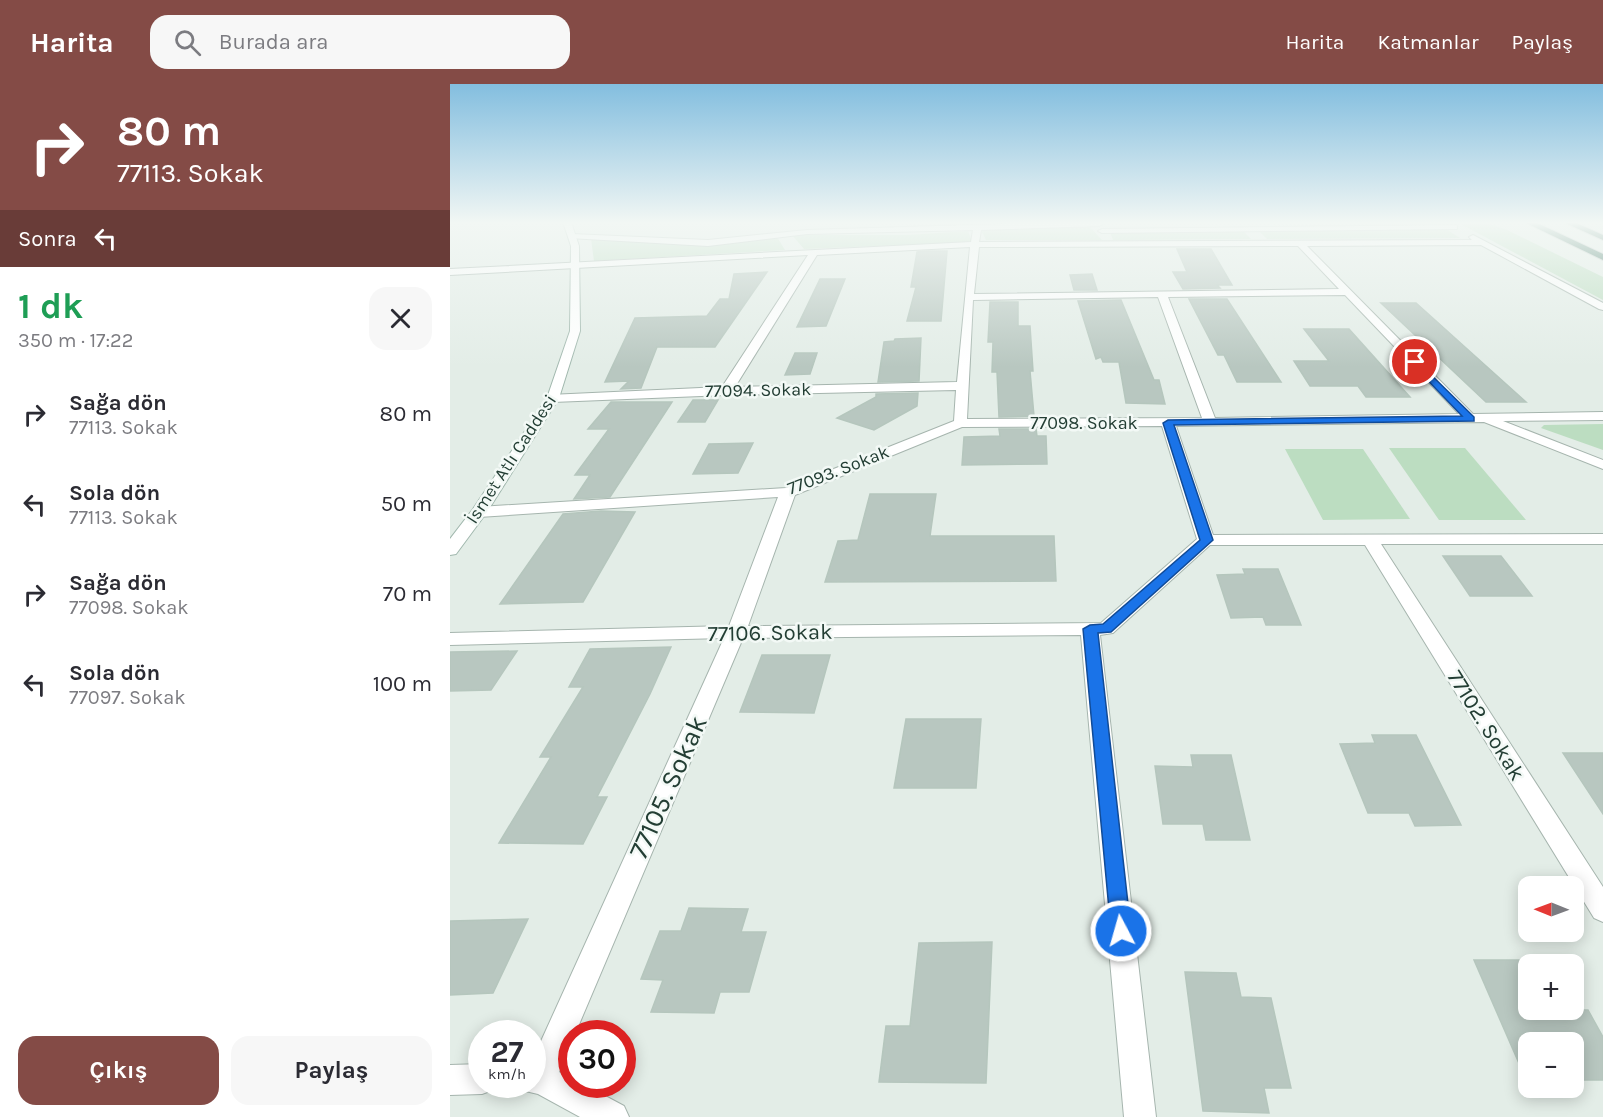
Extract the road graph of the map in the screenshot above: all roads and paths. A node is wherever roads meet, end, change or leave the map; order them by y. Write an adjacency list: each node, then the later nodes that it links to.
1 (482, 270): 7 (street)
2 (574, 270): 14 (street, İsmet Atlı Caddesi)
3 (803, 270): 13 (street)
4 (972, 270): 10 (street)
5 (1326, 270): 8 (street)
6 (1535, 270): 11 (street)
7 (450, 272)
8 (1347, 292): 9 (street); 16 (street)
9 (1162, 294): 10 (street); 17 (street)
10 (969, 297): 12 (street)
11 (1603, 307)
12 (963, 386): 13 (street, 77094. Sokak); 18 (street)
13 (726, 391): 14 (street, 77094. Sokak)
14 (553, 398): 22 (street, İsmet Atlı Caddesi)
15 (1603, 416): 16 (street, 77098. Sokak)
16 (1476, 418): 17 (street, 77098. Sokak); 20 (street)
17 (1210, 422): 19 (street, 77098. Sokak)
18 (960, 423): 19 (street, 77098. Sokak); 21 (street, 77093. Sokak)
19 (1168, 423): 24 (street)
20 (1600, 463)
21 (788, 492): 22 (street, 77093. Sokak); 28 (street, 77105. Sokak)
22 (480, 512): 26 (street, İsmet Atlı Caddesi)
23 (1603, 539): 25 (street)
24 (1206, 540): 25 (street); 27 (street)
25 (1370, 540): 30 (street, 77102. Sokak)
26 (450, 550)
27 (1090, 629): 28 (street, 77106. Sokak); 36 (street)
28 (736, 632): 29 (street, 77106. Sokak); 31 (street, 77105. Sokak)
29 (450, 639)
30 (1603, 910)
31 (546, 1057)
32 (468, 1079): 33 (street)
33 (450, 1080)
34 (546, 1084): 35 (street)
35 (613, 1117)
36 (1140, 1117)

